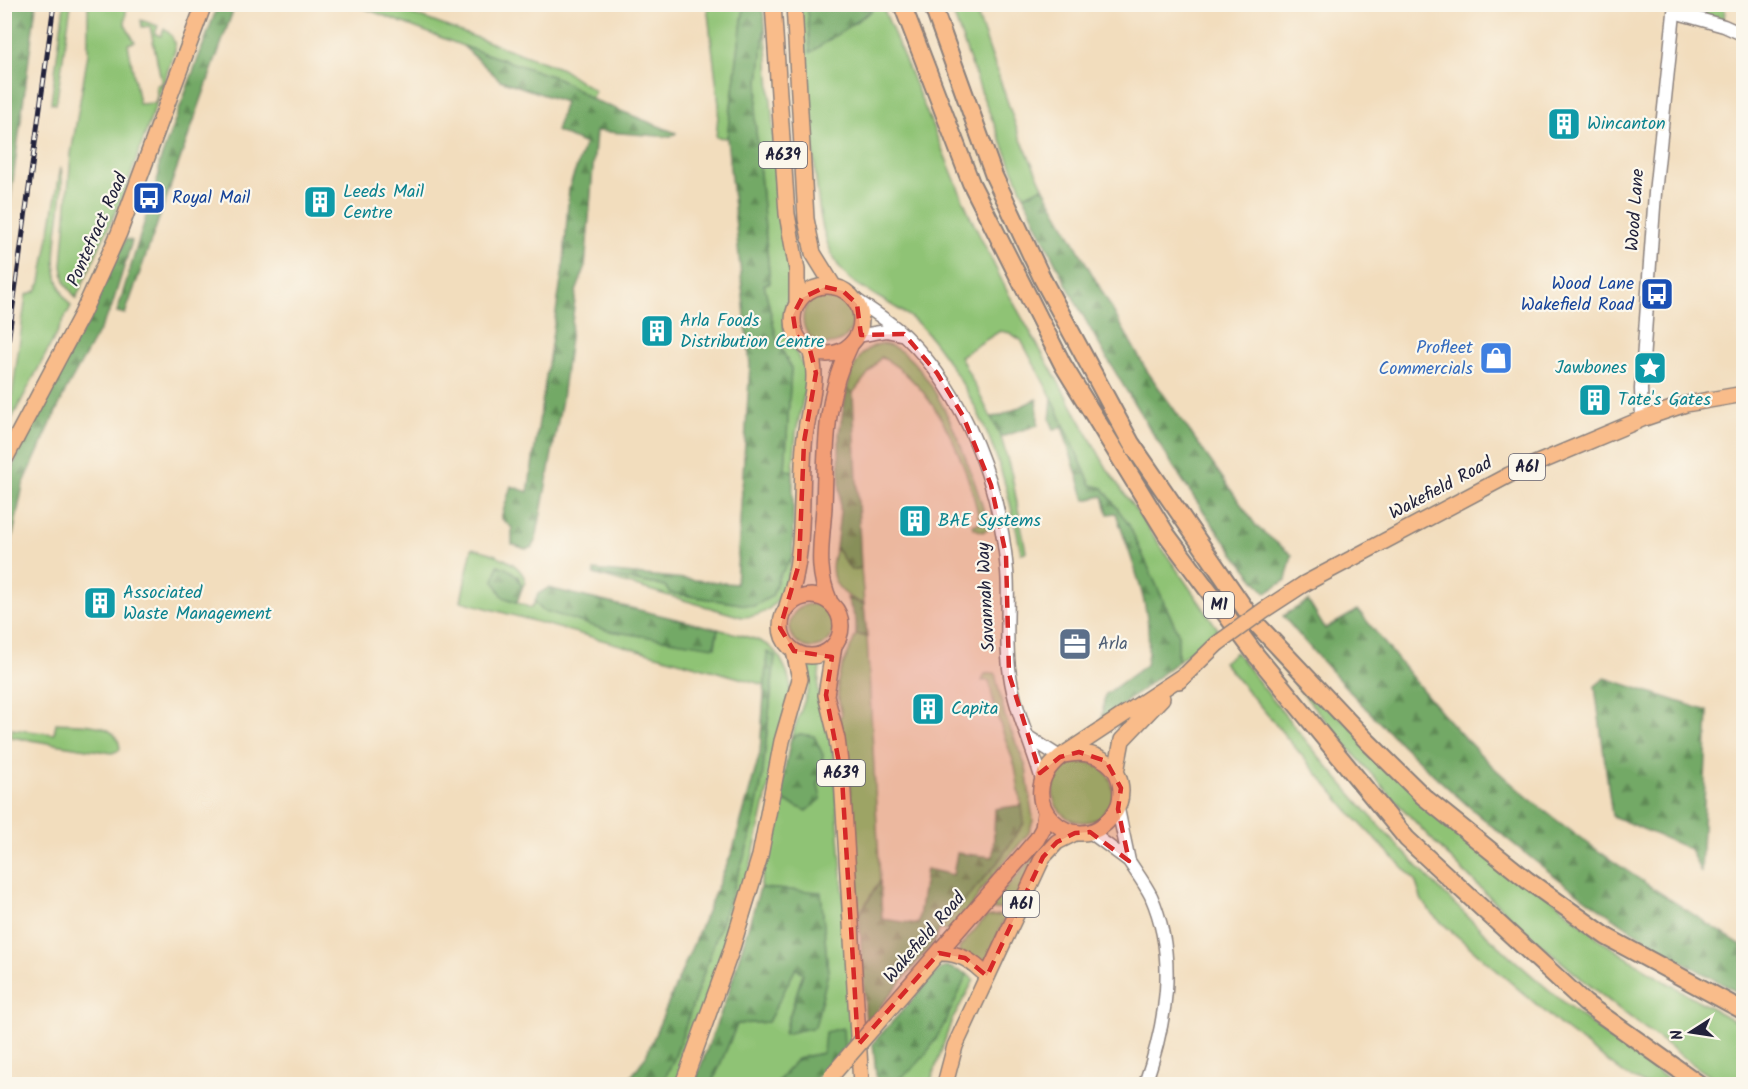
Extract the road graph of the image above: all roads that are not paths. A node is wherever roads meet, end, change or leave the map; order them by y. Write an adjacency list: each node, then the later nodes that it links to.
1 (204, 4): 16 (main road, Pontefract Road)
2 (773, 4): 10 (main road, A639)
3 (794, 4): 8 (main road, A639)
4 (902, 4): 38 (highway, M1)
5 (932, 4): 32 (highway, M1)
6 (1674, 8): 7 (street); 15 (street, Wood Lane)
7 (1743, 35)
8 (834, 287): 9 (main road); 10 (main road)
9 (851, 296): 11 (street, Savannah Way); 12 (main road)
10 (797, 305): 13 (main road)
11 (904, 334): 12 (street); 22 (street, Savannah Way)
12 (854, 341): 13 (main road); 17 (main road)
13 (810, 350): 18 (main road)
14 (1743, 394): 15 (main road, Wakefield Road / A61)
15 (1642, 418): 21 (main road, Wakefield Road / A61, bridge)
16 (4, 461)
17 (830, 602): 18 (main road); 19 (main road)
18 (787, 606): 20 (main road)
19 (834, 646): 20 (main road); 35 (main road, A639)
20 (794, 651): 34 (main road)
21 (1185, 675): 23 (main road, Wakefield Road / A61); 24 (main road, Wakefield Road / A61)
22 (1030, 738): 23 (street); 25 (street, Savannah Way)
23 (1062, 756): 24 (main road); 25 (main road, Wakefield Road / A61)
24 (1116, 772): 26 (main road, Wakefield Road / A61)
25 (1042, 780): 27 (main road, Wakefield Road / A61)
26 (1118, 809): 28 (main road, A61); 29 (street)
27 (1045, 813): 28 (main road); 30 (main road, Wakefield Road / A61)
28 (1082, 832): 29 (street); 31 (main road, A61)
29 (1130, 861): 37 (street)
30 (939, 953): 31 (main road); 33 (main road, Wakefield Road / A61, bridge)
31 (987, 976): 36 (main road, A61)
32 (1743, 1011)
33 (828, 1080)
34 (683, 1084)
35 (861, 1084)
36 (945, 1084)
37 (1145, 1084)
38 (1700, 1084)

